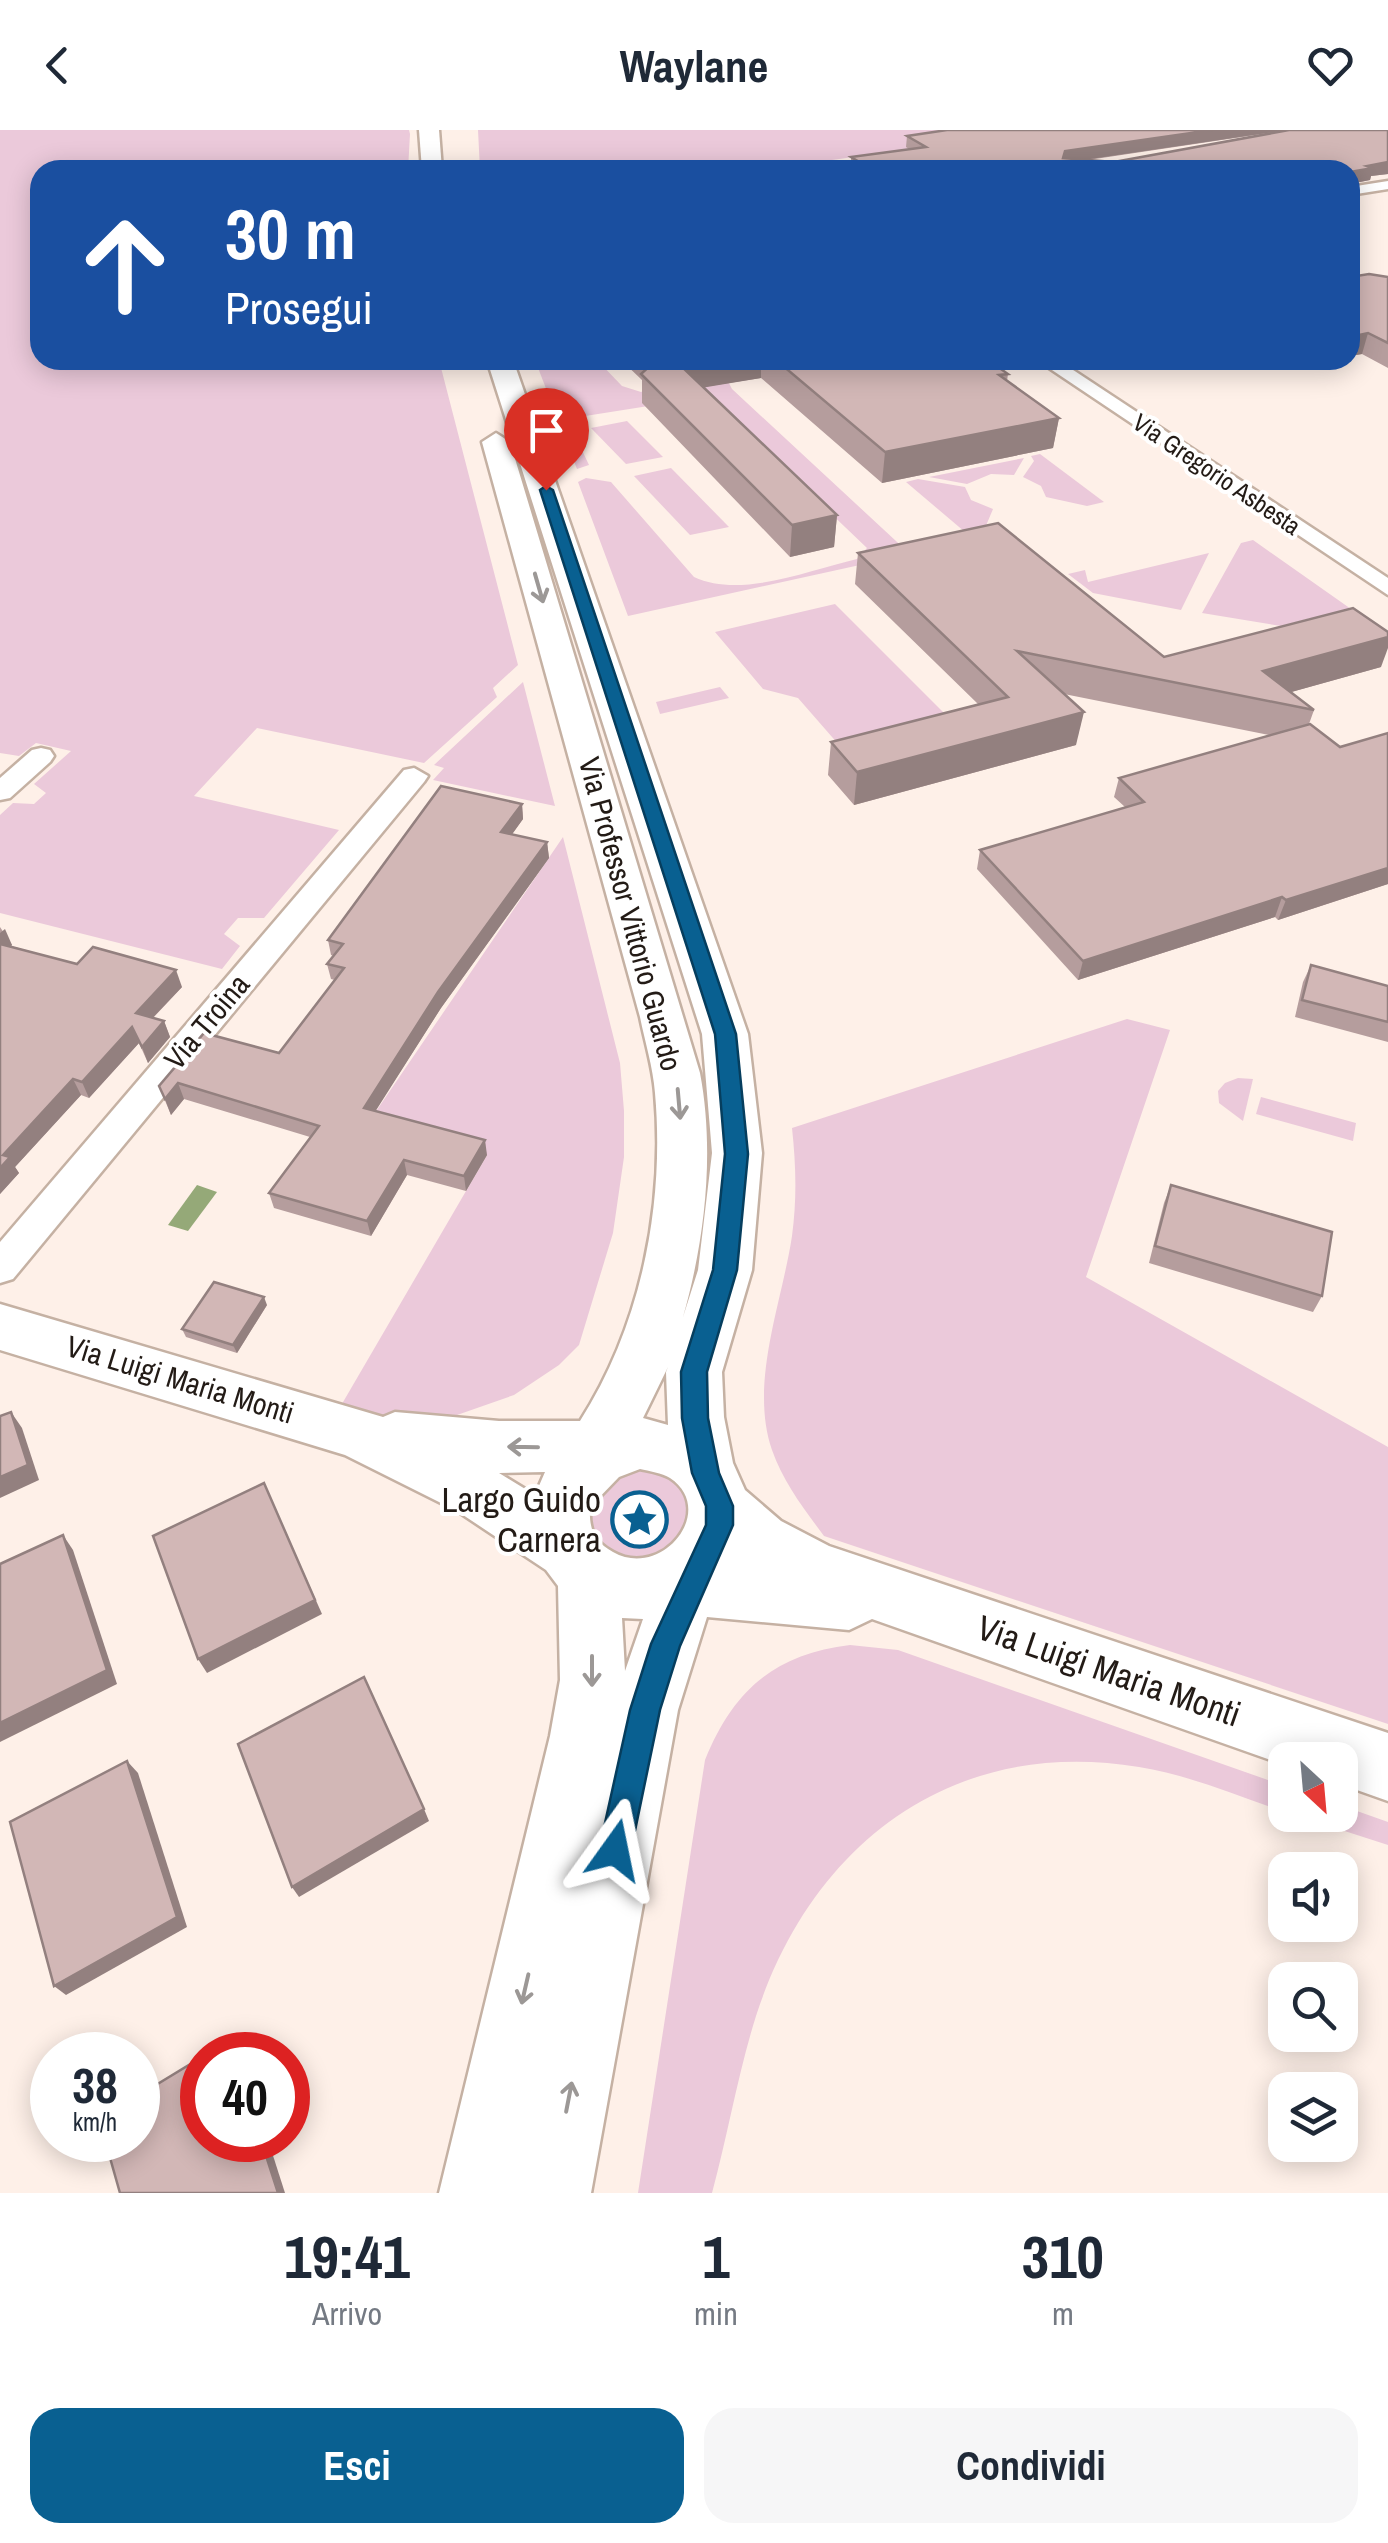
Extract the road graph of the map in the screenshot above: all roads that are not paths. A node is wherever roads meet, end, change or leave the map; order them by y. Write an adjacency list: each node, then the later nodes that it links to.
1 (429, 130): 2 (street)
2 (431, 160)
3 (1388, 185): 4 (street)
4 (1360, 193)
5 (1360, 196): 6 (street)
6 (1388, 197)
7 (498, 370): 17 (street, Via Professor Vittorio Guardo, one-way to 17)
8 (499, 370): 18 (street, Via Professor Vittorio Guardo)
9 (1061, 370): 10 (street, Via Gregorio Asbesta)
10 (1388, 588)
11 (41, 756): 13 (street)
12 (414, 776): 14 (street, Via Troina)
13 (0, 792)
14 (0, 1268)
15 (0, 1327): 16 (street, Via Luigi Maria Monti)
16 (360, 1434): 17 (street, one-way to 16); 19 (street)
17 (600, 1453): 18 (street); 19 (street)
18 (696, 1542): 19 (street); 20 (street); 20 (street); 23 (street, one-way to 18)
19 (578, 1562): 22 (street, one-way to 22)
20 (944, 1613): 21 (street, Via Luigi Maria Monti)
21 (1388, 1767)
22 (479, 2193)
23 (551, 2193)

